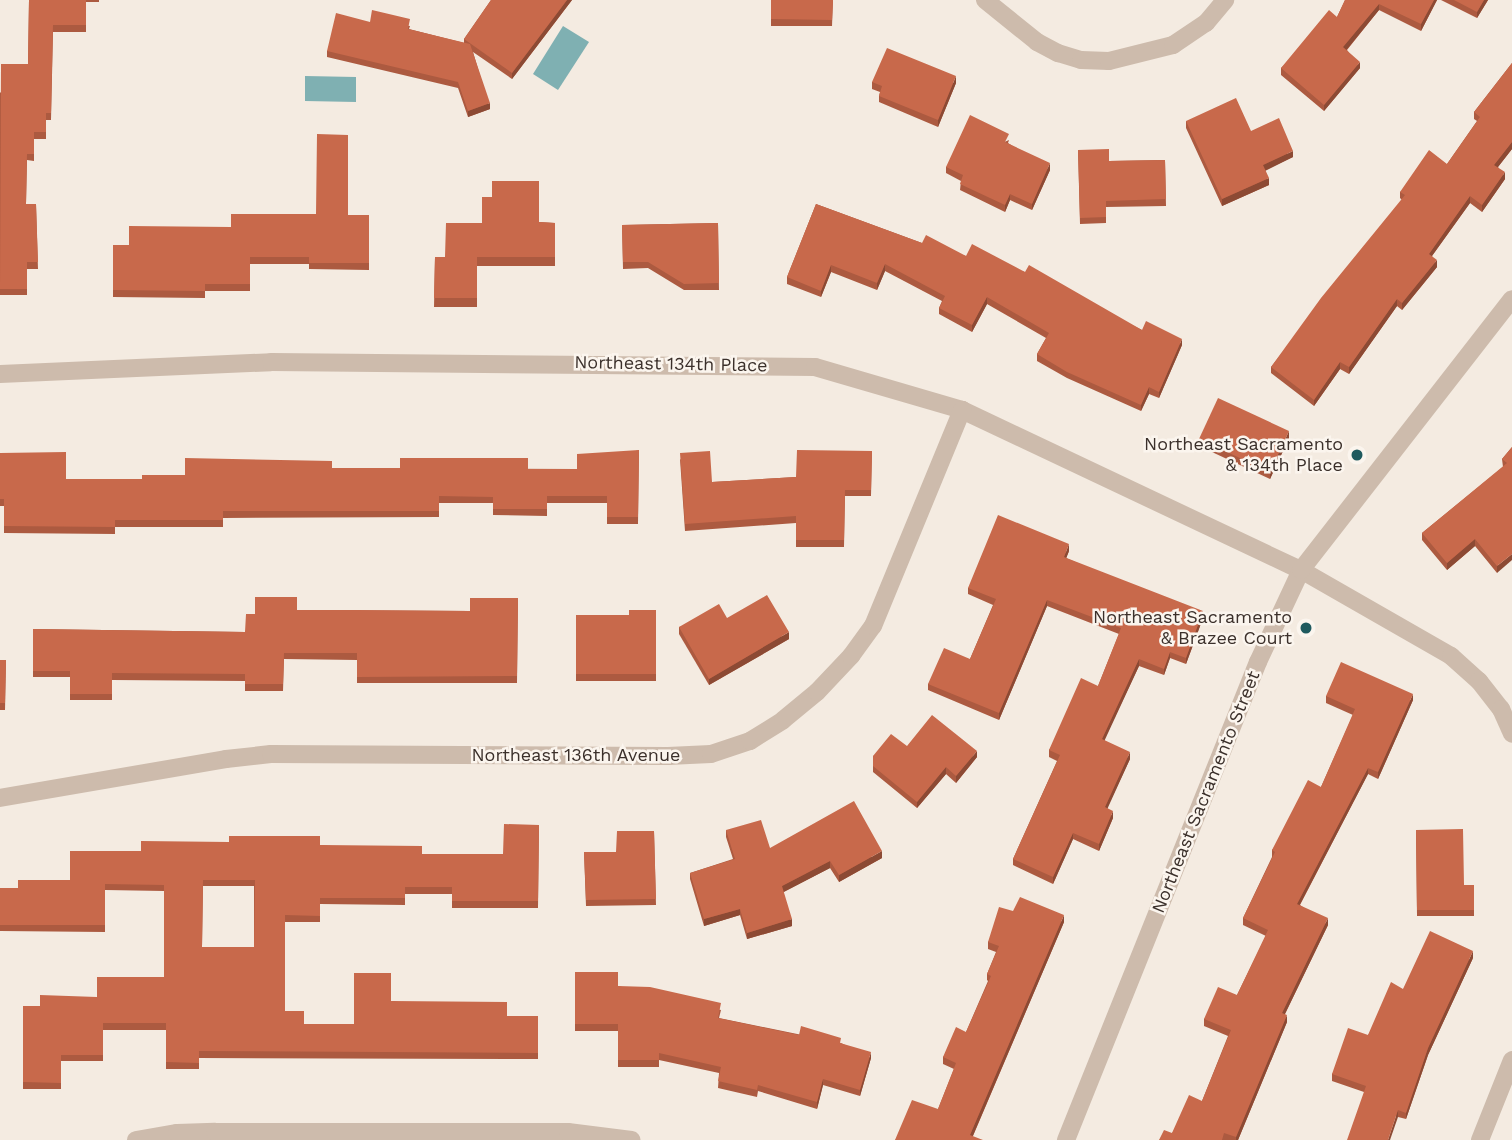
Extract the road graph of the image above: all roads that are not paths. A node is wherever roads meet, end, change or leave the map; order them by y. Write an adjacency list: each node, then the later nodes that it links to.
1 (985, 0): 2 (street)
2 (1225, 0)
3 (1512, 299): 6 (street, Northeast Sacramento Street)
4 (0, 374): 5 (street, Northeast 134th Place)
5 (962, 410): 6 (street, Northeast 134th Place); 8 (street, Northeast 136th Avenue)
6 (1301, 570): 7 (street, Northeast 134th Place); 13 (street, Northeast Sacramento Street)
7 (1512, 734)
8 (0, 798)
9 (1512, 1060): 14 (street)
10 (481, 1136): 11 (street); 12 (street)
11 (136, 1140)
12 (632, 1140)
13 (1066, 1140)
14 (1480, 1140)

